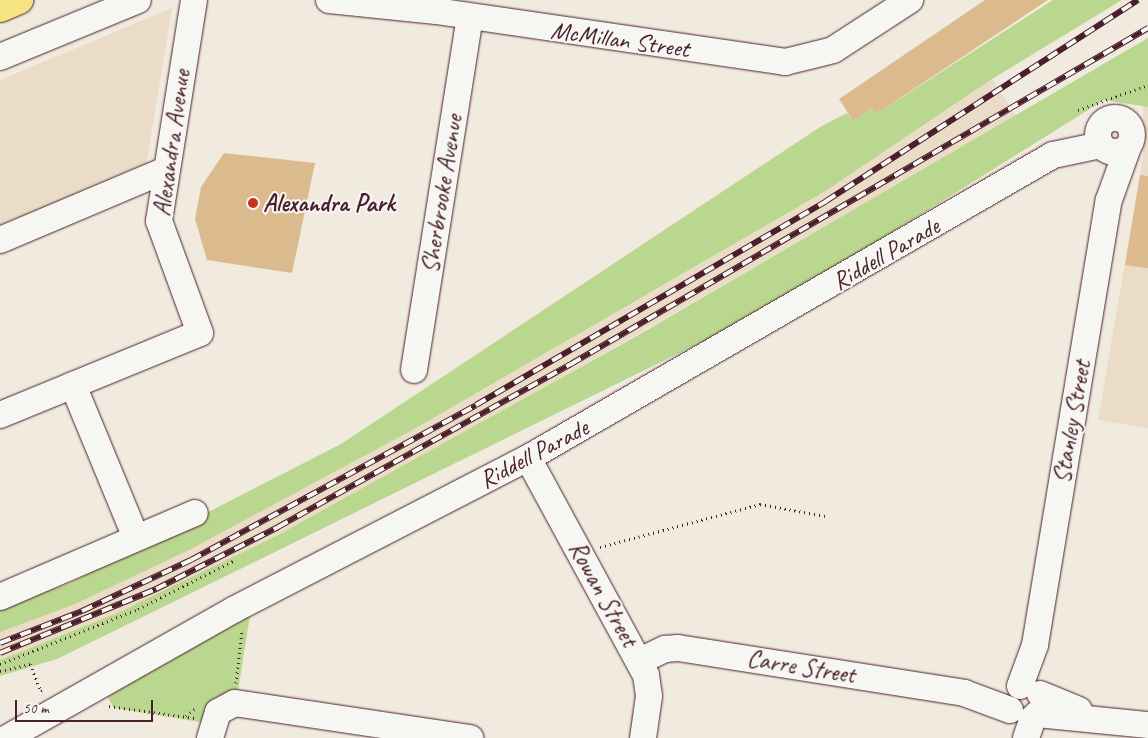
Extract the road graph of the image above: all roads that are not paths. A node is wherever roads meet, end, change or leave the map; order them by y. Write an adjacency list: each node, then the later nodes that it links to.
1 (18, 0): 7 (highway)
2 (138, 0): 9 (street)
3 (194, 0): 11 (street, Alexandra Avenue)
4 (329, 0): 6 (street, McMillan Street)
5 (910, 0): 8 (street, McMillan Street)
6 (426, 6): 8 (street, McMillan Street)
7 (0, 8)
8 (470, 18): 13 (street, Sherbrooke Avenue)
9 (0, 57)
10 (1123, 137): 16 (street, Riddell Parade); 21 (street, Stanley Street)
11 (166, 170): 12 (street); 14 (street, Alexandra Avenue)
12 (0, 240)
13 (414, 370)
14 (73, 386): 15 (street, Alexandra Avenue); 18 (street)
15 (0, 415)
16 (528, 458): 20 (street, Rowan Street); 24 (street, Riddell Parade)
17 (195, 513): 18 (street)
18 (136, 538): 19 (street)
19 (0, 597)
20 (640, 661): 21 (street, Carre Street); 26 (street, Rowan Street)
21 (1025, 709): 23 (street, Carre Street)
22 (220, 718): 25 (street)
23 (1148, 725)
24 (7, 738)
25 (470, 738)
26 (643, 738)

